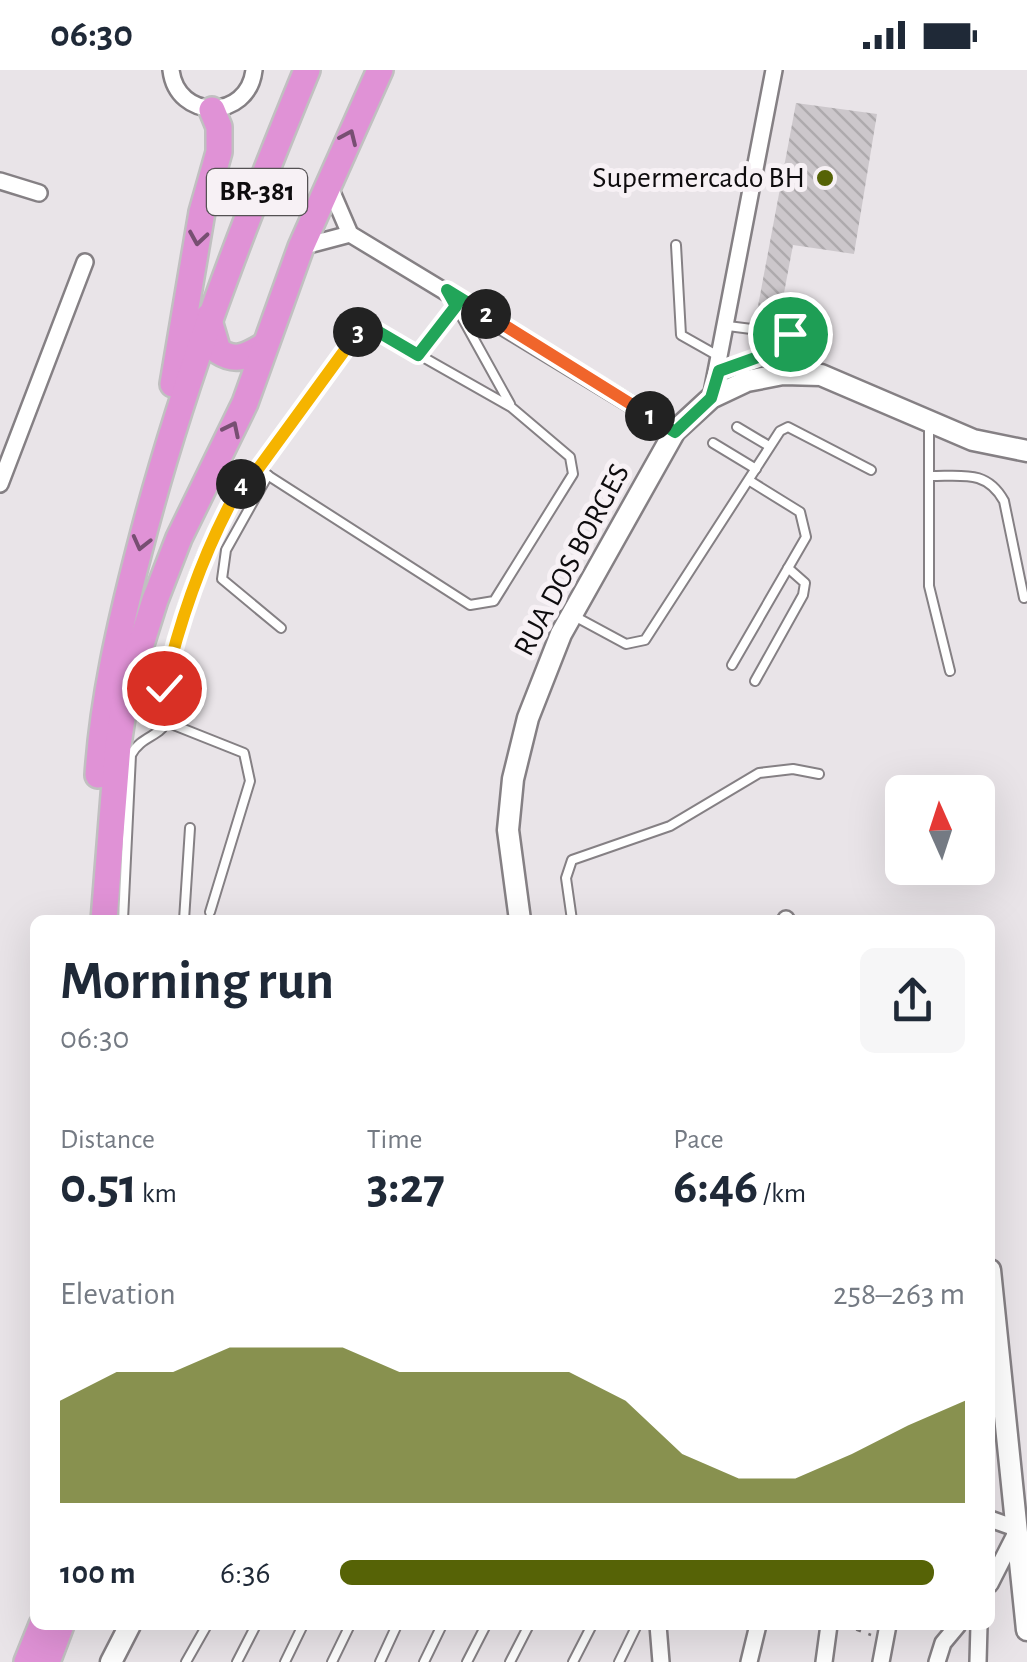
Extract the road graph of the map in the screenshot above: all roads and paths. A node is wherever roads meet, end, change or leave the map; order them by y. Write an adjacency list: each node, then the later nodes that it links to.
1 (171, 70): 6 (street)
2 (254, 70): 6 (street)
3 (307, 70): 16 (highway, BR-381)
4 (774, 70): 17 (street)
5 (374, 77): 8 (highway, BR-381, one-way to 5)
6 (212, 110): 34 (highway, one-way to 34)
7 (0, 182): 9 (street)
8 (328, 184): 10 (street); 12 (highway, BR-381)
9 (38, 193)
10 (350, 234): 12 (street); 14 (street)
11 (676, 245): 20 (lane)
12 (301, 246): 18 (highway, BR-381)
13 (85, 262): 36 (street)
14 (447, 290): 15 (lane); 25 (street)
15 (456, 306): 19 (lane); 22 (lane)
16 (208, 315): 18 (highway); 34 (highway, BR-381)
17 (728, 326): 20 (street); 20 (lane)
18 (262, 348): 49 (highway, BR-381, one-way to 18)
19 (418, 355): 22 (lane); 29 (lane)
20 (720, 364): 21 (street)
21 (711, 398): 23 (street, RUA DOS BORGES); 25 (street, RUA DOS BORGES)
22 (511, 407): 32 (lane)
23 (928, 423): 28 (street, RUA DOS BORGES); 33 (lane)
24 (737, 427): 27 (lane)
25 (675, 432): 39 (street, RUA DOS BORGES)
26 (713, 443): 30 (lane)
27 (769, 446): 30 (lane); 31 (lane)
28 (1027, 451)
29 (258, 469): 32 (lane); 44 (lane)
30 (756, 469): 35 (lane)
31 (871, 470)
32 (268, 476): 40 (lane)
33 (931, 476): 38 (lane); 42 (lane)
34 (157, 479): 48 (highway, BR-381, one-way to 48)
35 (750, 481): 37 (lane); 39 (lane)
36 (0, 484)
37 (788, 568): 41 (lane); 43 (lane)
38 (1024, 598)
39 (572, 615): 52 (street, RUA DOS BORGES)
40 (281, 628)
41 (732, 664)
42 (950, 671)
43 (755, 680)
44 (166, 722): 47 (lane); 50 (lane)
45 (818, 774): 53 (lane)
46 (190, 828): 51 (lane)
47 (210, 912)
48 (90, 915)
49 (104, 915)
50 (123, 915)
51 (184, 915)
52 (519, 915)
53 (571, 915)
54 (995, 1316): 56 (street)
55 (995, 1522): 56 (street)
56 (1018, 1529): 57 (street); 76 (street)
57 (995, 1574)
58 (40, 1630): 78 (highway)
59 (59, 1630): 79 (highway)
60 (127, 1630): 80 (street)
61 (204, 1630): 81 (lane)
62 (253, 1630): 82 (lane)
63 (301, 1630): 83 (lane)
64 (348, 1630): 84 (lane)
65 (395, 1630): 85 (lane)
66 (440, 1630): 86 (lane)
67 (483, 1630): 87 (lane)
68 (526, 1630): 88 (lane)
69 (589, 1630): 89 (lane)
70 (635, 1630): 90 (lane)
71 (658, 1630): 91 (street)
72 (757, 1630): 92 (street)
73 (828, 1630): 93 (street)
74 (954, 1630): 95 (street)
75 (980, 1630): 96 (street)
76 (1027, 1630)
77 (886, 1632): 94 (street)
78 (27, 1662)
79 (47, 1662)
80 (111, 1662)
81 (186, 1662)
82 (237, 1662)
83 (285, 1662)
84 (332, 1662)
85 (380, 1662)
86 (424, 1662)
87 (467, 1662)
88 (510, 1662)
89 (573, 1662)
90 (619, 1662)
91 (661, 1662)
92 (749, 1662)
93 (824, 1662)
94 (881, 1662)
95 (937, 1662)
96 (978, 1662)

